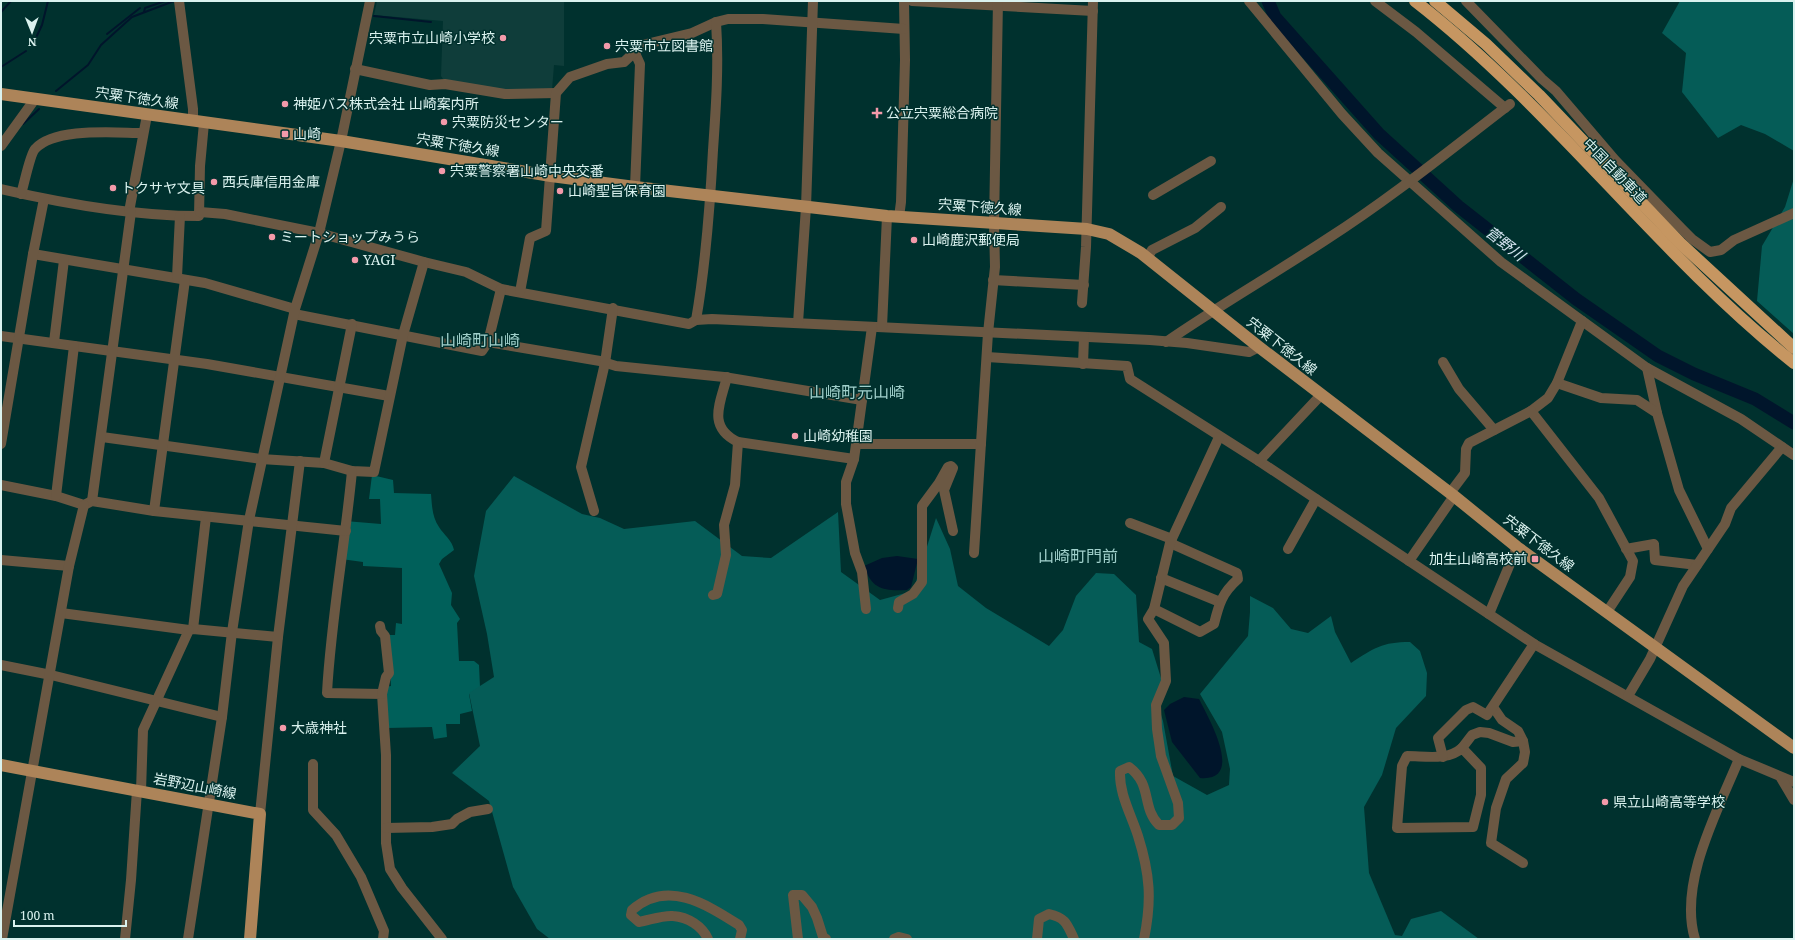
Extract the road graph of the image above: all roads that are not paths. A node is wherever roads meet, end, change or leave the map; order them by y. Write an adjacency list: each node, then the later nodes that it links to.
1 (179, 1): 22 (street)
2 (370, 1): 17 (street)
3 (813, 1): 14 (street)
4 (904, 1): 15 (street)
5 (912, 1): 11 (street)
6 (1249, 1): 28 (street)
7 (1375, 1): 28 (street)
8 (1415, 1): 80 (highway, 中国自動車道)
9 (1434, 1): 74 (highway, 中国自動車道)
10 (1466, 1): 39 (street)
11 (998, 4): 12 (street); 42 (street)
12 (1093, 6): 43 (street)
13 (716, 22): 14 (street); 16 (street); 32 (street)
14 (813, 23): 15 (street); 35 (street)
15 (904, 29): 41 (street)
16 (635, 53): 18 (street); 29 (street)
17 (355, 70): 18 (street); 24 (street)
18 (556, 93): 27 (street)
19 (1, 94): 20 (main road, 宍粟下徳久線)
20 (35, 99): 21 (main road, 宍粟下徳久線); 25 (street)
21 (147, 115): 22 (main road, 宍粟下徳久線); 23 (street)
22 (199, 122): 24 (main road, 宍粟下徳久線); 38 (street)
23 (143, 133): 31 (street); 37 (street)
24 (341, 141): 27 (main road, 宍粟下徳久線); 44 (street)
25 (1, 146)
26 (1211, 161): 33 (street)
27 (551, 176): 29 (main road, 宍粟下徳久線); 54 (street)
28 (1410, 182): 57 (street); 60 (street)
29 (635, 187): 32 (main road, 宍粟下徳久線)
30 (1, 189): 31 (street)
31 (21, 194): 34 (street)
32 (711, 195): 35 (main road, 宍粟下徳久線); 59 (street)
33 (1153, 195)
34 (44, 199): 37 (street); 45 (street)
35 (806, 207): 41 (main road, 宍粟下徳久線); 61 (street)
36 (1221, 208): 46 (street)
37 (130, 212): 40 (street); 49 (street)
38 (200, 212): 40 (street); 44 (street)
39 (1794, 213)
40 (180, 216): 50 (street)
41 (893, 217): 42 (main road, 宍粟下徳久線); 63 (street)
42 (994, 223): 43 (main road, 宍粟下徳久線); 51 (street)
43 (1087, 229): 46 (main road, 宍粟下徳久線); 52 (street)
44 (319, 233): 48 (street); 58 (street)
45 (33, 254): 47 (street); 68 (street)
46 (1147, 258): 57 (main road, 宍粟下徳久線)
47 (64, 260): 49 (street); 69 (street)
48 (424, 262): 53 (street); 65 (street)
49 (124, 268): 50 (street); 75 (street)
50 (181, 278): 58 (street); 77 (street)
51 (993, 280): 52 (street); 64 (street)
52 (1084, 285): 55 (street)
53 (501, 289): 54 (street); 70 (street)
54 (520, 292): 56 (street)
55 (1082, 303)
56 (613, 308): 59 (street); 79 (street)
57 (1212, 310): 71 (street); 73 (main road, 宍粟下徳久線)
58 (295, 312): 62 (street); 83 (street)
59 (696, 320): 61 (street)
60 (1582, 321): 82 (street); 85 (street)
61 (798, 323): 63 (street)
62 (352, 324): 65 (street); 86 (street)
63 (877, 327): 64 (street); 89 (street)
64 (988, 333): 67 (street); 76 (street)
65 (403, 335): 70 (street); 88 (street)
66 (1, 336): 68 (street)
67 (1084, 337): 71 (street); 81 (street)
68 (19, 338): 69 (street); 96 (street)
69 (54, 342): 72 (street)
70 (488, 342): 79 (street)
71 (1166, 342): 73 (street)
72 (74, 346): 75 (street); 110 (street)
73 (1259, 347): 87 (main road, 宍粟下徳久線)
74 (1794, 348)
75 (112, 351): 77 (street); 93 (street)
76 (987, 357): 81 (street); 98 (street)
77 (173, 359): 83 (street); 99 (street)
78 (1443, 362): 92 (street)
79 (605, 363): 84 (street); 114 (street)
80 (1794, 363)
81 (1083, 364): 94 (street)
82 (1647, 368): 91 (street); 100 (street)
83 (281, 376): 86 (street); 102 (street)
84 (727, 377): 89 (street); 95 (street)
85 (1557, 383): 90 (street); 91 (street)
86 (340, 386): 88 (street); 106 (street)
87 (1321, 395): 105 (street); 109 (main road, 宍粟下徳久線)
88 (389, 396): 107 (street)
89 (862, 400): 97 (street)
90 (1531, 411): 92 (street); 124 (street)
91 (1657, 412): 125 (street)
92 (1494, 430): 109 (street)
93 (102, 437): 99 (street); 112 (street)
94 (1219, 437): 105 (street); 121 (street)
95 (738, 442): 103 (street); 132 (street)
96 (1, 444)
97 (856, 444): 98 (street); 103 (street)
98 (981, 444): 126 (street)
99 (162, 446): 102 (street); 113 (street)
100 (1782, 447): 101 (street); 125 (street)
101 (1794, 455)
102 (261, 459): 104 (street); 116 (street)
103 (854, 459): 136 (street)
104 (300, 461): 106 (street); 118 (street)
105 (1259, 461): 111 (street)
106 (324, 463): 107 (street)
107 (352, 471): 120 (street)
108 (1, 485): 110 (street)
109 (1452, 494): 122 (main road, 宍粟下徳久線); 128 (street)
110 (56, 496): 112 (street)
111 (1316, 499): 123 (street); 128 (street)
112 (88, 503): 113 (street); 130 (street)
113 (154, 511): 115 (street)
114 (594, 511)
115 (206, 517): 116 (street); 141 (street)
116 (249, 520): 118 (street); 142 (street)
117 (1130, 523): 121 (street)
118 (293, 525): 120 (street); 143 (street)
119 (953, 531): 134 (street)
120 (346, 532): 148 (street)
121 (1171, 541): 131 (street); 133 (street)
122 (1517, 547): 137 (main road, 宍粟下徳久線); 139 (street)
123 (1288, 549)
124 (1626, 549): 129 (street); 137 (street)
125 (1708, 549): 129 (street)
126 (974, 553)
127 (1, 560): 130 (street)
128 (1409, 561): 139 (street)
129 (1697, 565): 145 (street)
130 (69, 566): 138 (street)
131 (1161, 578): 133 (street); 135 (street)
132 (713, 595)
133 (1220, 602): 135 (street)
134 (898, 608)
135 (1154, 609): 184 (street)
136 (866, 610)
137 (1607, 612): 145 (main road, 宍粟下徳久線)
138 (61, 613): 141 (street); 147 (street)
139 (1489, 614): 144 (street)
140 (380, 626): 148 (street)
141 (191, 629): 142 (street); 150 (street)
142 (232, 632): 143 (street); 152 (street)
143 (278, 637): 167 (street)
144 (1534, 644): 149 (street); 151 (street)
145 (1656, 647): 149 (street); 155 (main road, 宍粟下徳久線)
146 (1, 665): 147 (street)
147 (51, 675): 150 (street); 160 (street)
148 (382, 694): 168 (street)
149 (1628, 696): 157 (street)
150 (156, 702): 152 (street); 163 (street)
151 (1493, 707): 153 (street); 156 (street)
152 (222, 717): 165 (street)
153 (1523, 741): 154 (street); 169 (street)
154 (1462, 748): 156 (street); 156 (street)
155 (1794, 748)
156 (1443, 757)
157 (1739, 759): 161 (street); 185 (street)
158 (313, 764): 174 (street)
159 (1, 765): 160 (main road, 岩野辺山崎線)
160 (32, 772): 163 (main road, 岩野辺山崎線); 170 (street)
161 (1781, 778): 162 (street); 164 (street)
162 (1794, 782)
163 (139, 790): 165 (main road, 岩野辺山崎線); 171 (street)
164 (1794, 800)
165 (209, 803): 167 (main road, 岩野辺山崎線); 172 (street)
166 (488, 809): 168 (street)
167 (260, 814): 173 (main road)
168 (386, 828): 175 (street)
169 (1523, 863)
170 (2, 939)
171 (125, 939)
172 (188, 939)
173 (250, 939)
174 (383, 939)
175 (442, 939)
176 (708, 939): 177 (street)
177 (740, 939)
178 (798, 939): 179 (street)
179 (826, 939)
180 (894, 939): 181 (street)
181 (907, 939)
182 (1037, 939): 183 (street)
183 (1074, 939)
184 (1144, 939)
185 (1694, 939)

